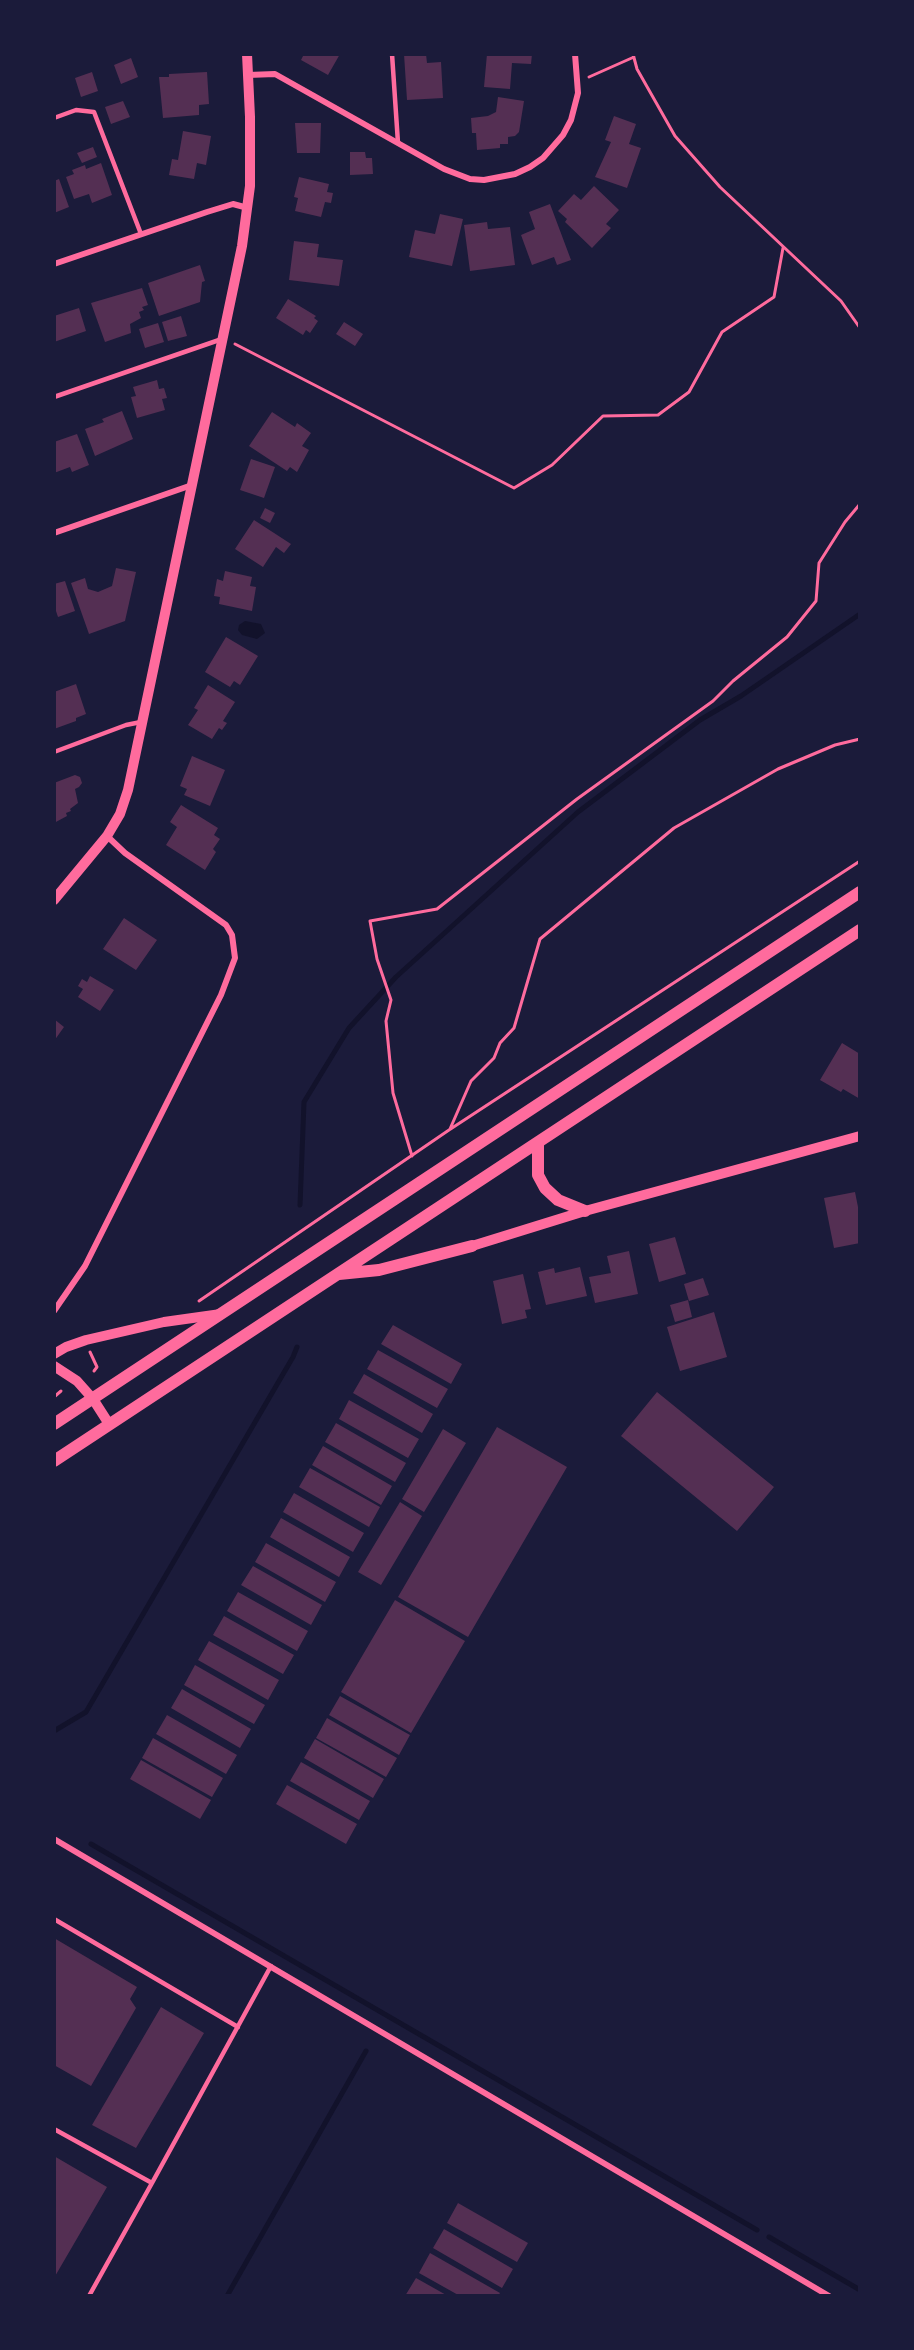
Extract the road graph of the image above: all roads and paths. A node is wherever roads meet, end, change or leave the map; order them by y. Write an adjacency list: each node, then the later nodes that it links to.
1 (246, 54): 5 (street)
2 (392, 54): 8 (lane)
3 (575, 54): 6 (street)
4 (634, 55): 6 (path); 11 (path)
5 (248, 75): 8 (street); 9 (street)
6 (578, 78): 8 (street)
7 (54, 118): 10 (lane)
8 (398, 143)
9 (248, 208): 10 (street); 14 (street)
10 (141, 234): 12 (street)
11 (783, 248): 13 (path); 14 (path)
12 (54, 264)
13 (860, 328)
14 (224, 339): 15 (lane); 16 (street)
15 (54, 397)
16 (193, 485): 18 (street); 19 (street)
17 (860, 504): 30 (path)
18 (54, 533)
19 (143, 722): 21 (lane); 22 (street)
20 (860, 739): 27 (path)
21 (54, 752)
22 (108, 836): 25 (street); 35 (street)
23 (860, 861): 27 (path)
24 (860, 892): 36 (main road)
25 (54, 900)
26 (860, 930): 29 (main road)
27 (449, 1131): 30 (path)
28 (860, 1136): 31 (street)
29 (538, 1143): 31 (main road); 33 (main road)
30 (412, 1156): 34 (path)
31 (585, 1211): 32 (street)
32 (472, 1246): 33 (main road)
33 (338, 1274): 45 (main road)
34 (191, 1303)
35 (54, 1311)
36 (221, 1314): 38 (street); 43 (main road)
37 (87, 1346): 40 (path)
38 (54, 1354)
39 (54, 1366): 43 (street)
40 (94, 1371)
41 (61, 1391): 42 (path)
42 (54, 1397)
43 (93, 1399): 44 (main road); 45 (street)
44 (54, 1424)
45 (109, 1424): 46 (main road)
46 (54, 1461)
47 (54, 1839): 49 (street)
48 (54, 1918): 50 (lane)
49 (272, 1966): 50 (lane); 54 (street)
50 (238, 2026): 52 (lane)
51 (54, 2129): 52 (lane)
52 (152, 2183): 53 (lane)
53 (89, 2296)
54 (829, 2296)

